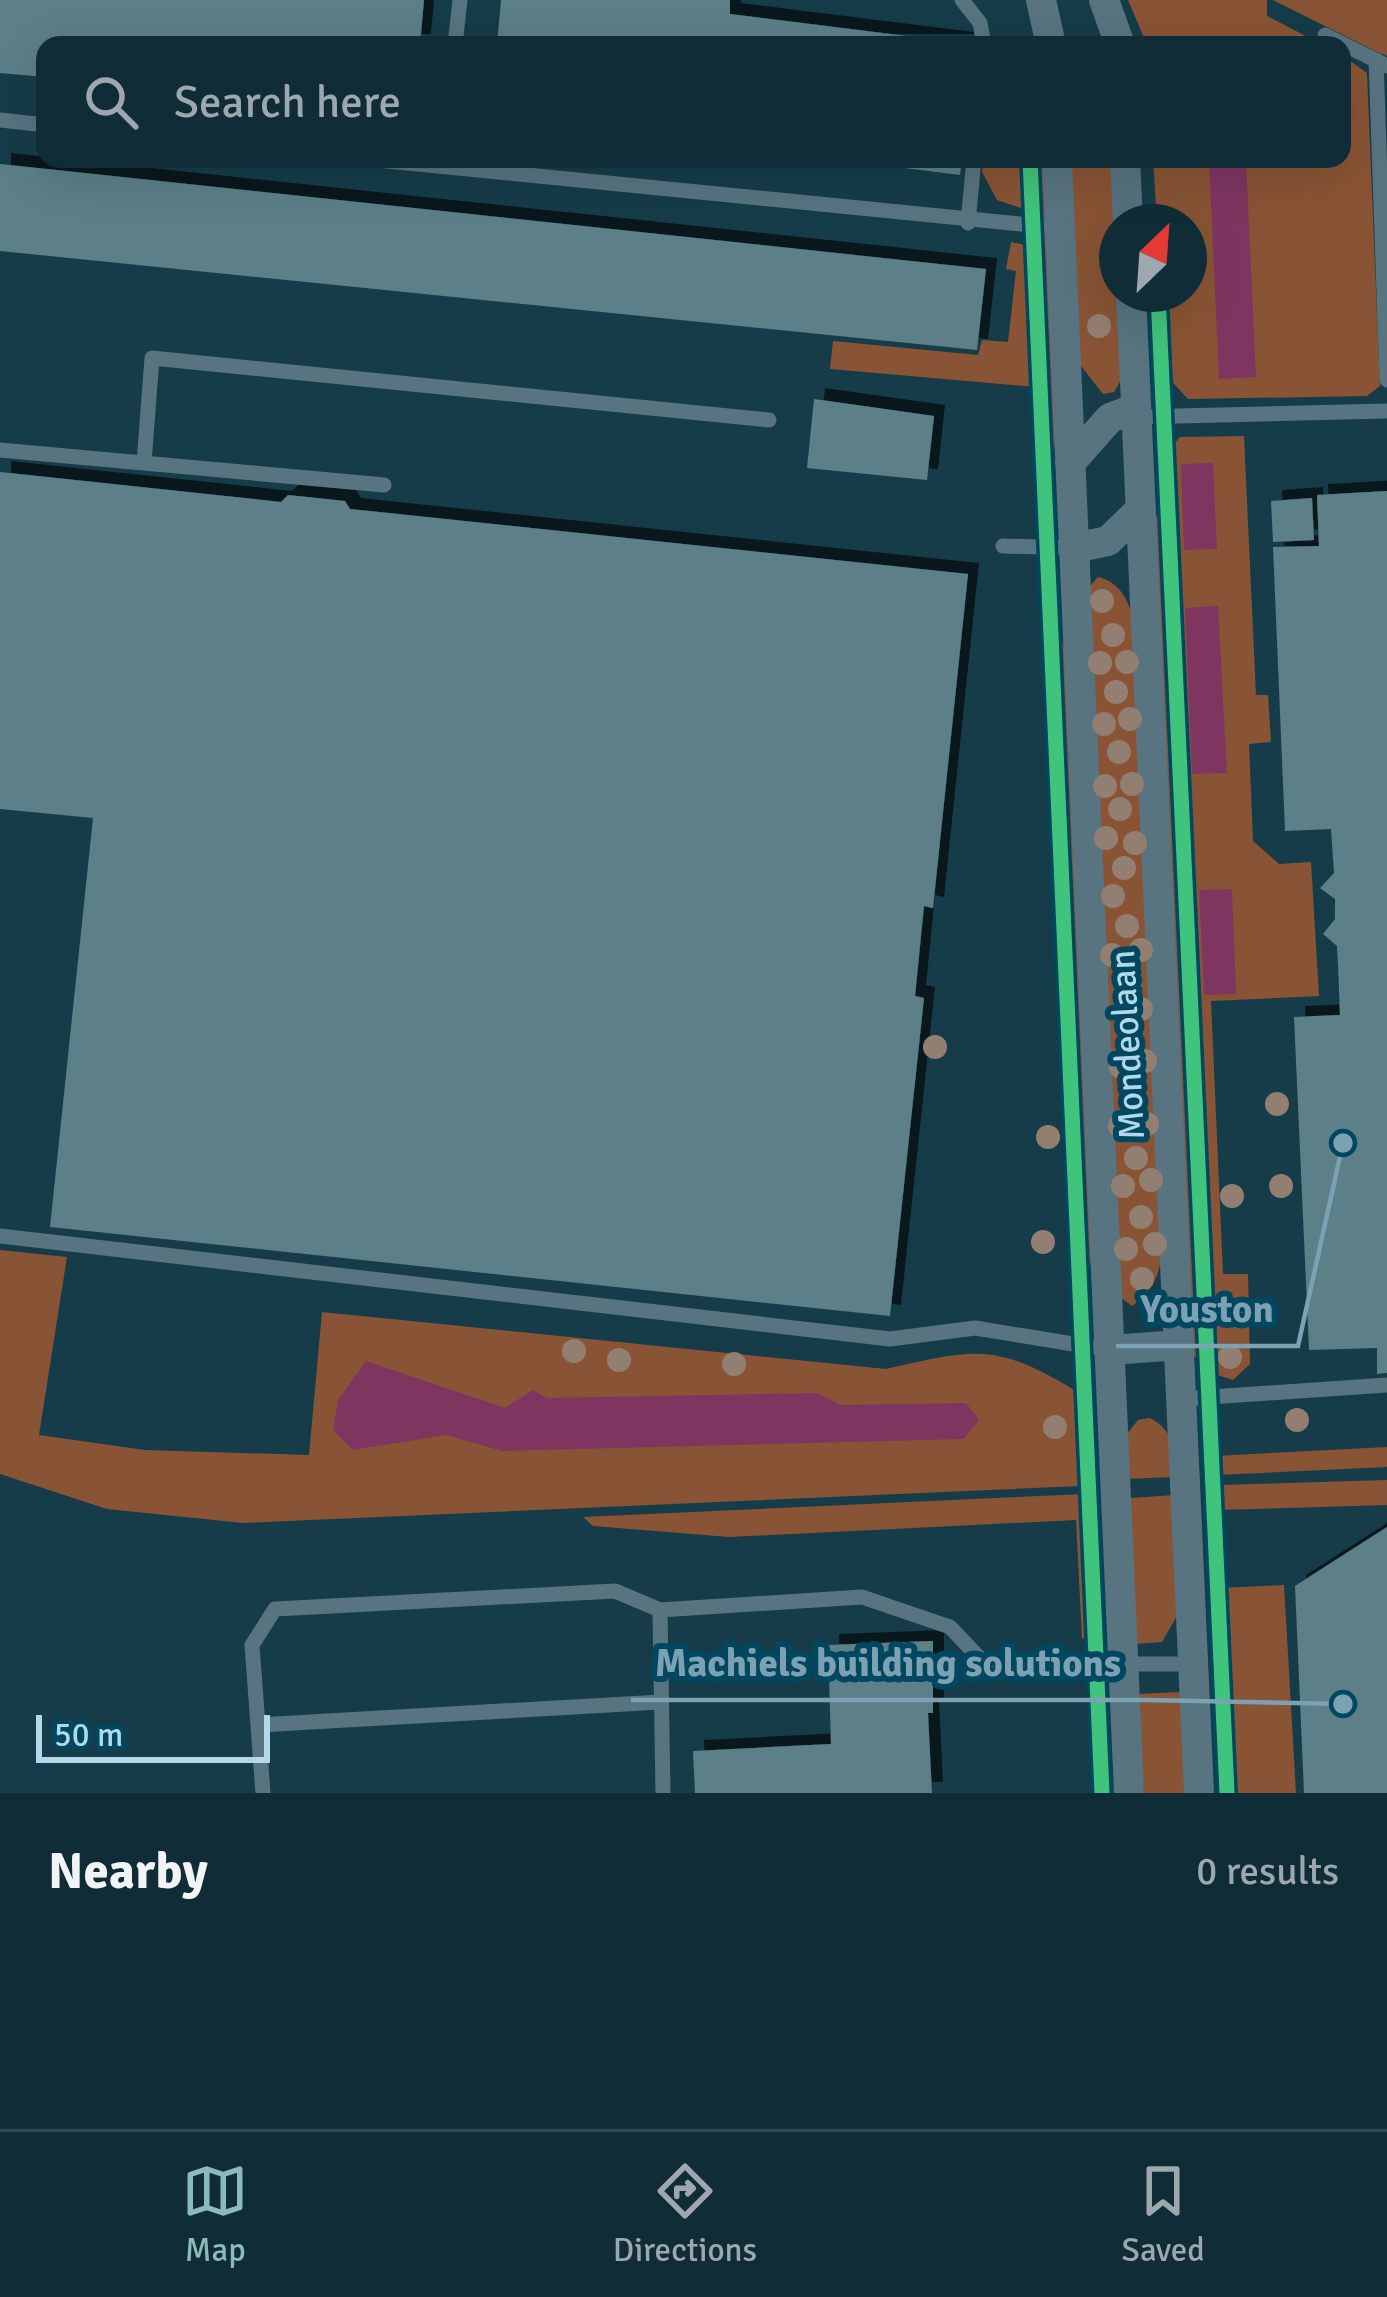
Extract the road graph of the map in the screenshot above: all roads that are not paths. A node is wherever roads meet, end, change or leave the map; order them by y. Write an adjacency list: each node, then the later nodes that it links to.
1 (460, 0): 5 (lane)
2 (962, 0): 6 (lane)
3 (1041, 0): 7 (street)
4 (1104, 0): 8 (street)
5 (455, 36)
6 (982, 36)
7 (1049, 36)
8 (1117, 36)
9 (1351, 48): 10 (lane)
10 (1382, 63): 21 (lane)
11 (0, 120): 12 (lane)
12 (36, 124)
13 (485, 168): 18 (lane)
14 (973, 168): 18 (lane)
15 (1058, 168): 19 (street, Mondeolaan)
16 (1125, 168): 17 (street)
17 (1127, 204)
18 (968, 223): 19 (lane)
19 (1061, 228): 27 (street, Mondeolaan)
20 (1132, 312): 23 (street, Mondeolaan)
21 (1387, 380)
22 (1387, 411): 23 (lane)
23 (1136, 412): 27 (street); 29 (street, Mondeolaan)
24 (770, 420): 26 (lane)
25 (0, 449): 26 (lane)
26 (144, 463): 28 (lane)
27 (1070, 463): 31 (street, Mondeolaan)
28 (384, 485)
29 (1141, 509): 31 (street); 33 (street, Mondeolaan)
30 (1003, 546): 31 (lane)
31 (1074, 548): 34 (street, Mondeolaan)
32 (0, 1236): 34 (lane)
33 (1178, 1345): 34 (street); 36 (street, Mondeolaan)
34 (1110, 1350): 38 (street, Mondeolaan)
35 (1387, 1385): 36 (lane)
36 (1181, 1399): 39 (street, Mondeolaan)
37 (659, 1610): 38 (lane); 40 (lane); 41 (lane)
38 (1123, 1664): 39 (lane); 44 (street, Mondeolaan)
39 (1193, 1664): 45 (street, Mondeolaan)
40 (662, 1702): 41 (lane); 43 (lane)
41 (258, 1725): 42 (lane)
42 (263, 1793)
43 (663, 1793)
44 (1129, 1793)
45 (1198, 1793)

